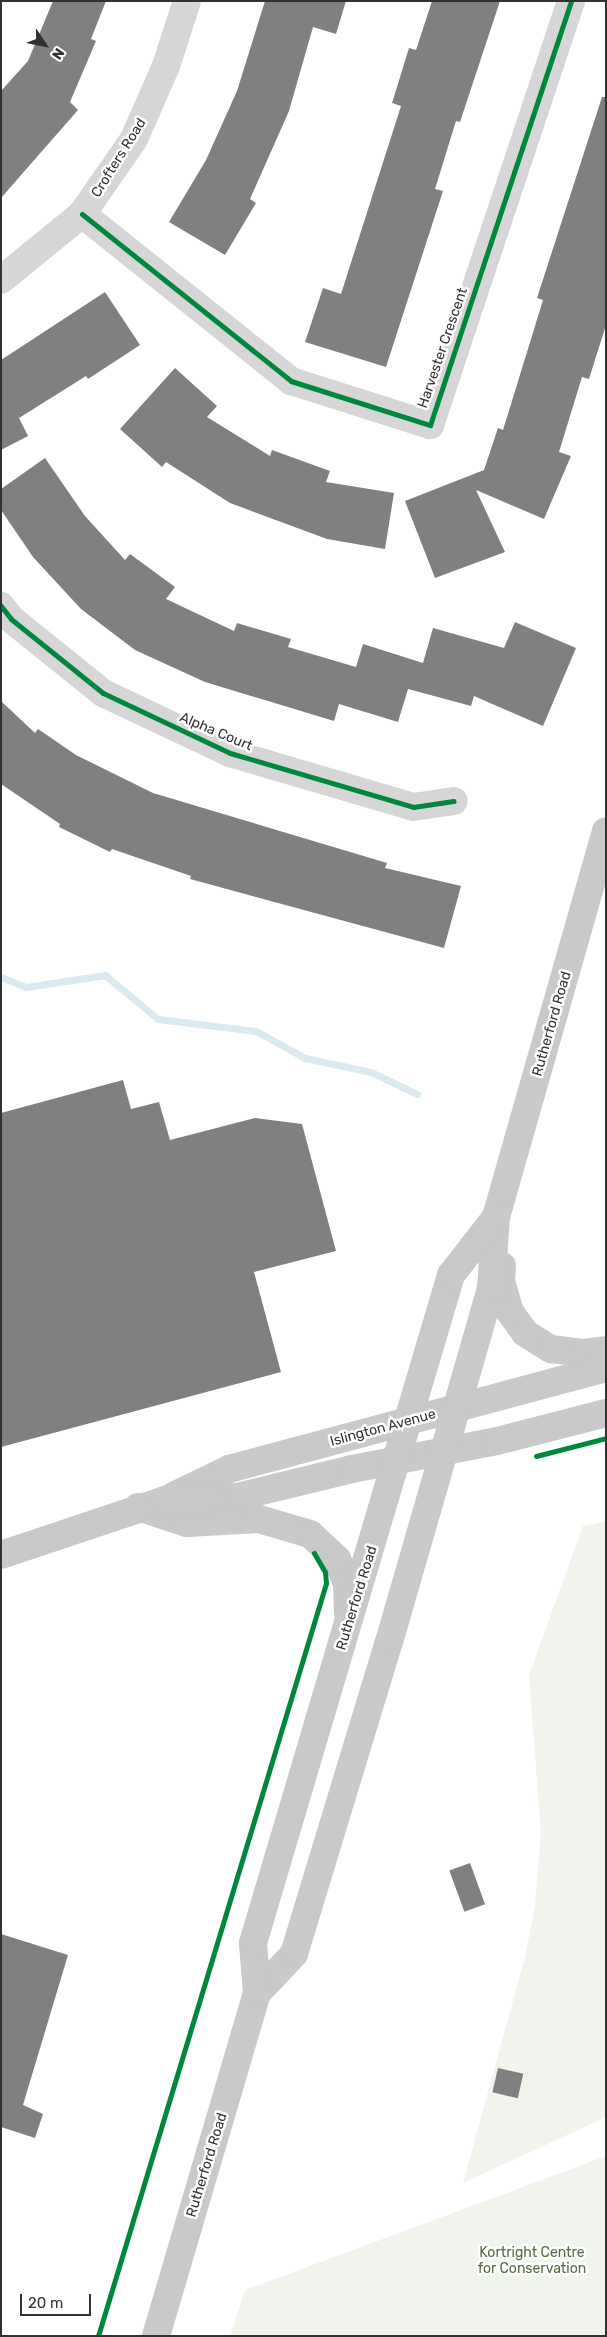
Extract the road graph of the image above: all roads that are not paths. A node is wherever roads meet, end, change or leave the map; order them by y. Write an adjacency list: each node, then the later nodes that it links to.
1 (187, 1): 3 (street, Crofters Road)
2 (572, 1): 3 (street, Harvester Crescent)
3 (82, 214): 4 (street, Crofters Road)
4 (1, 280)
5 (5, 617): 6 (street, Alpha Court)
6 (454, 801)
7 (606, 831): 8 (main road, Rutherford Road)
8 (509, 1174): 9 (main road, Rutherford Road); 10 (main road)
9 (496, 1217): 12 (main road, Rutherford Road); 14 (main road, Rutherford Road)
10 (606, 1350)
11 (606, 1368): 12 (main road, Islington Avenue)
12 (458, 1408): 14 (main road, Islington Avenue); 15 (main road, Rutherford Road)
13 (606, 1413): 15 (main road, Islington Avenue)
14 (410, 1421): 16 (main road, Rutherford Road); 17 (main road, Islington Avenue)
15 (446, 1451): 16 (main road, Islington Avenue); 21 (main road, Rutherford Road)
16 (398, 1460): 17 (main road, Islington Avenue); 20 (main road, Rutherford Road)
17 (165, 1500): 18 (main road, Islington Avenue)
18 (137, 1507): 19 (main road, Islington Avenue); 20 (main road)
19 (1, 1555)
20 (349, 1627): 21 (main road, Rutherford Road)
21 (257, 1993): 22 (main road, Rutherford Road)
22 (156, 2336)

